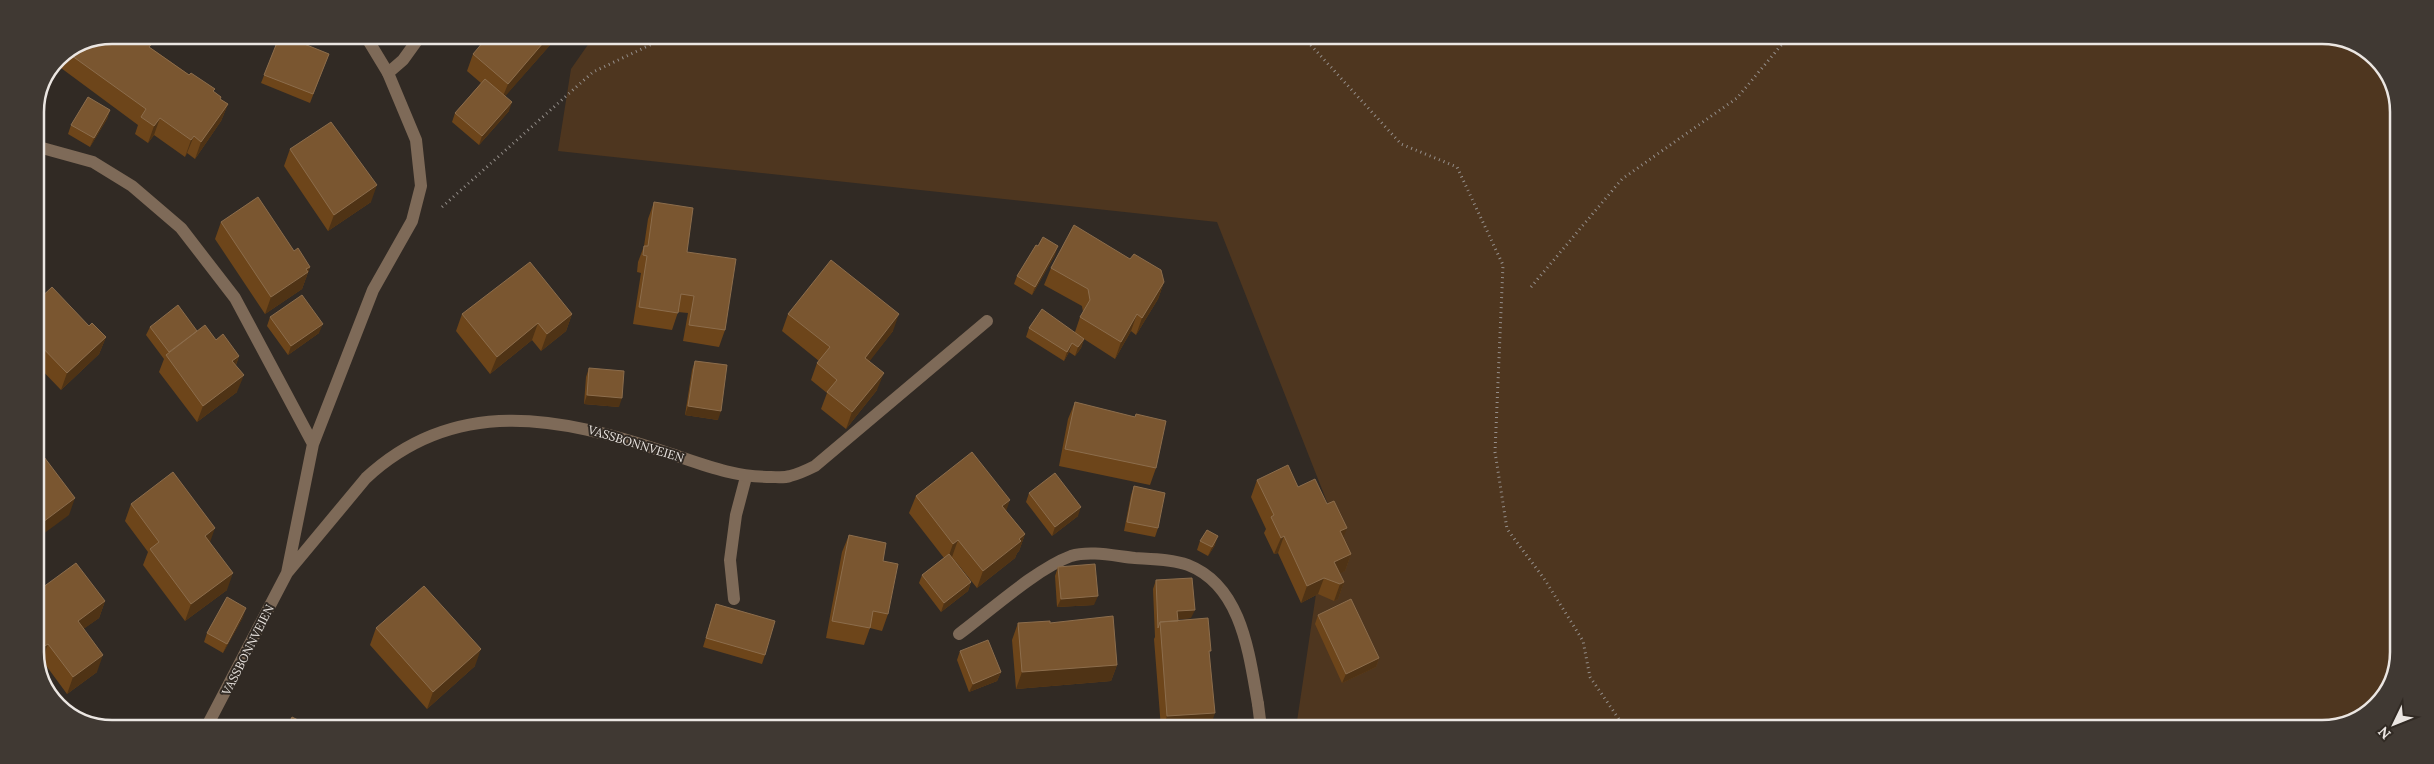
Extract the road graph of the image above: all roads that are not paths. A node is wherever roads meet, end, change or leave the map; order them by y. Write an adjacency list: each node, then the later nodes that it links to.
1 (370, 44): 3 (street, VASSBONNVEIEN)
2 (415, 44): 3 (street)
3 (388, 73): 6 (street, VASSBONNVEIEN)
4 (44, 148): 6 (street)
5 (988, 321): 7 (street, VASSBONNVEIEN)
6 (313, 444): 8 (street, VASSBONNVEIEN)
7 (746, 477): 8 (street, VASSBONNVEIEN); 9 (street)
8 (287, 573): 11 (street, VASSBONNVEIEN)
9 (734, 599)
10 (959, 634): 12 (street)
11 (210, 720)
12 (1260, 720)

